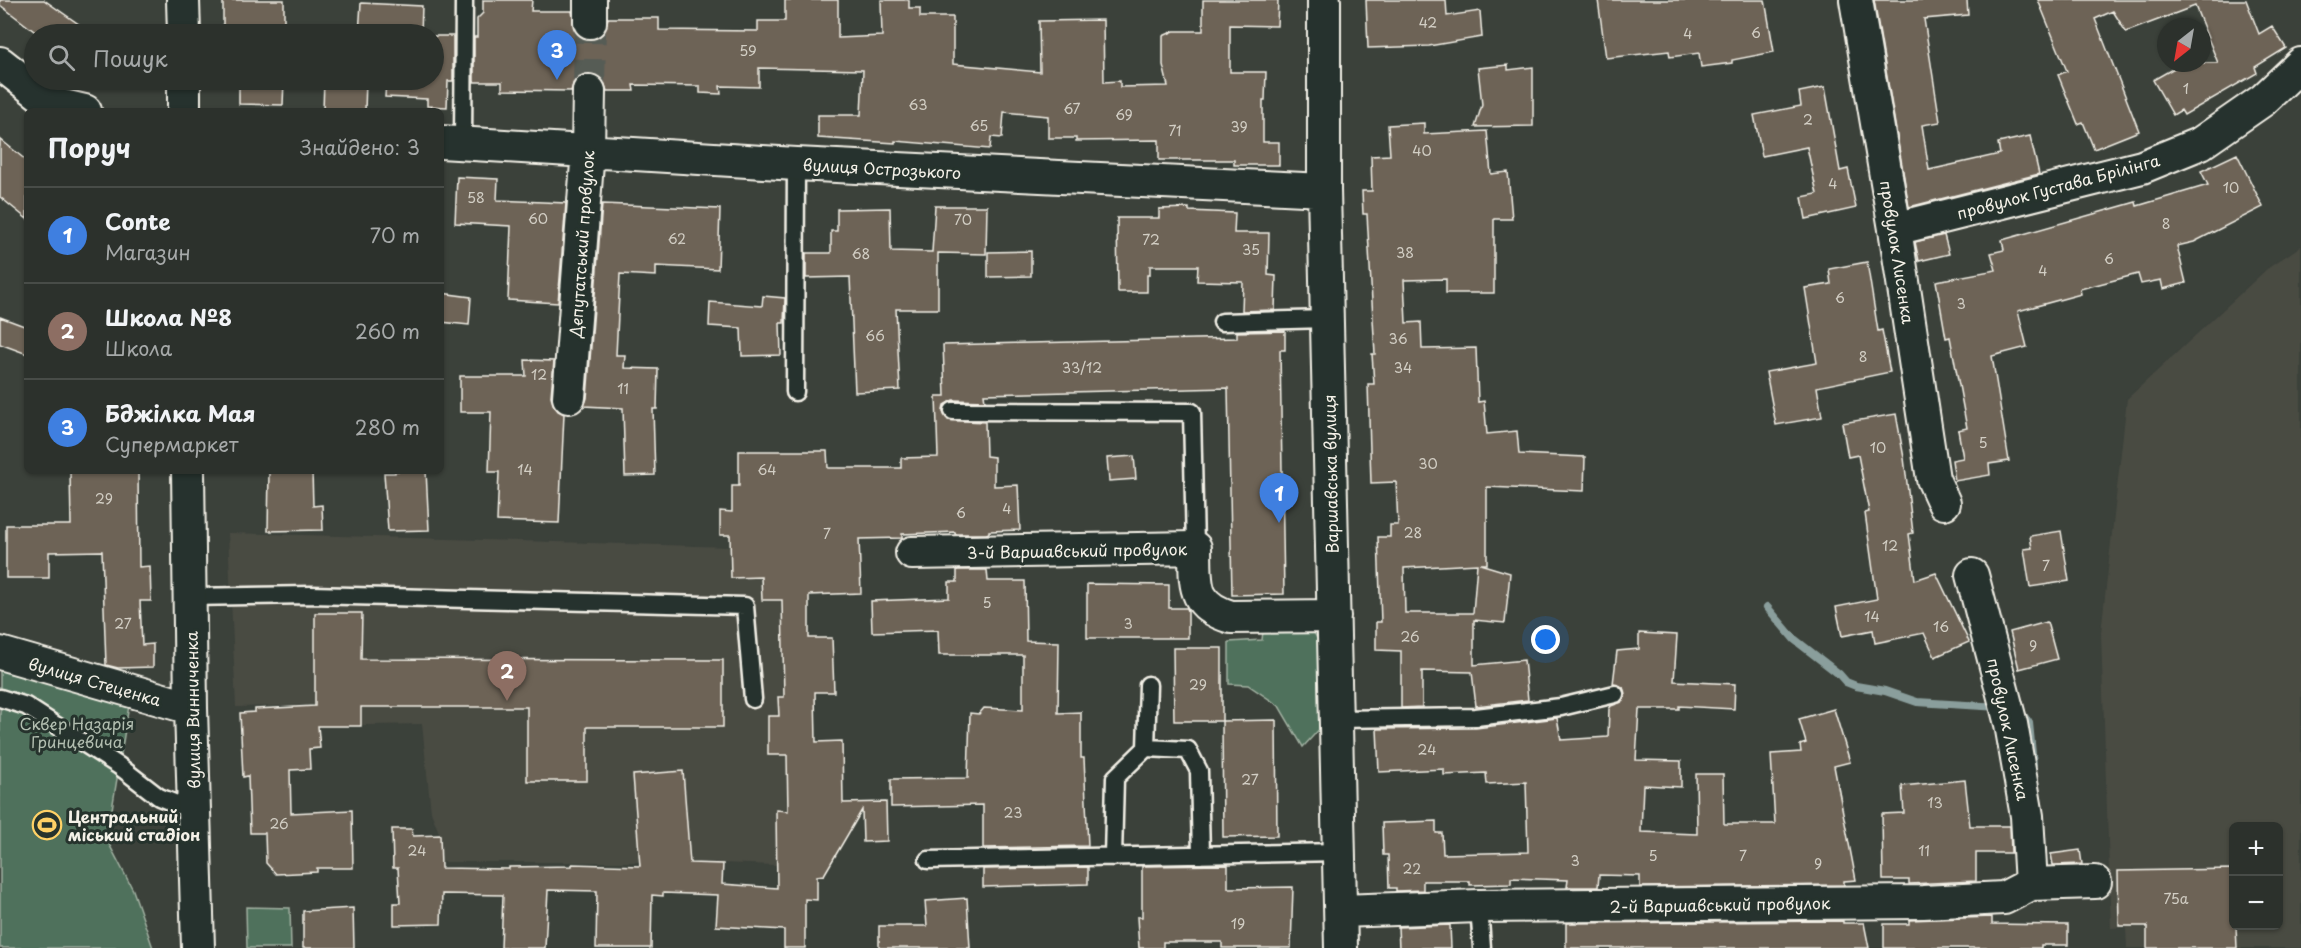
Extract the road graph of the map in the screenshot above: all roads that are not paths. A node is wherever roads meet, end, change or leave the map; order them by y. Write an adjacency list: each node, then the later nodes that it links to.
1 (183, 0): 5 (street)
2 (464, 0): 14 (lane)
3 (1324, 0): 17 (street, Варшавська вулиця)
4 (1856, 0): 18 (street, провулок Лисенка)
5 (184, 24)
6 (2301, 64): 18 (street, провулок Густава Брілінга)
7 (3, 74): 8 (street)
8 (24, 87)
9 (29, 90): 12 (street)
10 (184, 90): 13 (street)
11 (589, 91): 15 (street, Депутатський провулок)
12 (56, 107)
13 (184, 108)
14 (452, 143): 15 (street, вулиця Острозького)
15 (588, 150): 16 (street, вулиця Острозького); 22 (street, Депутатський провулок)
16 (796, 164): 17 (street, вулиця Острозького); 21 (lane)
17 (1324, 190): 19 (street, Варшавська вулиця)
18 (1895, 230): 25 (street, провулок Лисенка)
19 (1327, 319): 20 (lane); 30 (street, Варшавська вулиця)
20 (1222, 322)
21 (795, 392)
22 (569, 397)
23 (953, 411): 26 (lane)
24 (188, 474): 29 (street, вулиця Винниченка)
25 (1944, 504)
26 (1194, 548): 27 (street, 3-й Варшавський провулок); 30 (street, 3-й Варшавський провулок)
27 (912, 553)
28 (1972, 575): 45 (street, провулок Лисенка)
29 (189, 597): 35 (lane); 36 (street, вулиця Винниченка)
30 (1334, 616): 37 (street, Варшавська вулиця)
31 (0, 653): 36 (street, вулиця Стеценка)
32 (1148, 685): 38 (lane)
33 (1615, 694): 37 (lane)
34 (0, 698): 39 (lane)
35 (753, 699)
36 (191, 708): 39 (street, вулиця Винниченка)
37 (1336, 718): 40 (street, Варшавська вулиця)
38 (1146, 748): 41 (lane); 42 (lane)
39 (194, 811): 48 (street, вулиця Винниченка)
40 (1340, 852): 41 (lane); 47 (street, Варшавська вулиця)
41 (1201, 855): 42 (lane)
42 (1113, 856): 43 (lane)
43 (928, 860)
44 (2095, 882): 45 (street, 2-й Варшавський провулок)
45 (2031, 884): 46 (street, 2-й Варшавський провулок)
46 (1479, 906): 47 (street, 2-й Варшавський провулок); 50 (lane)
47 (1341, 911): 49 (street, Варшавська вулиця)
48 (198, 948)
49 (1341, 948)
50 (1482, 948)

